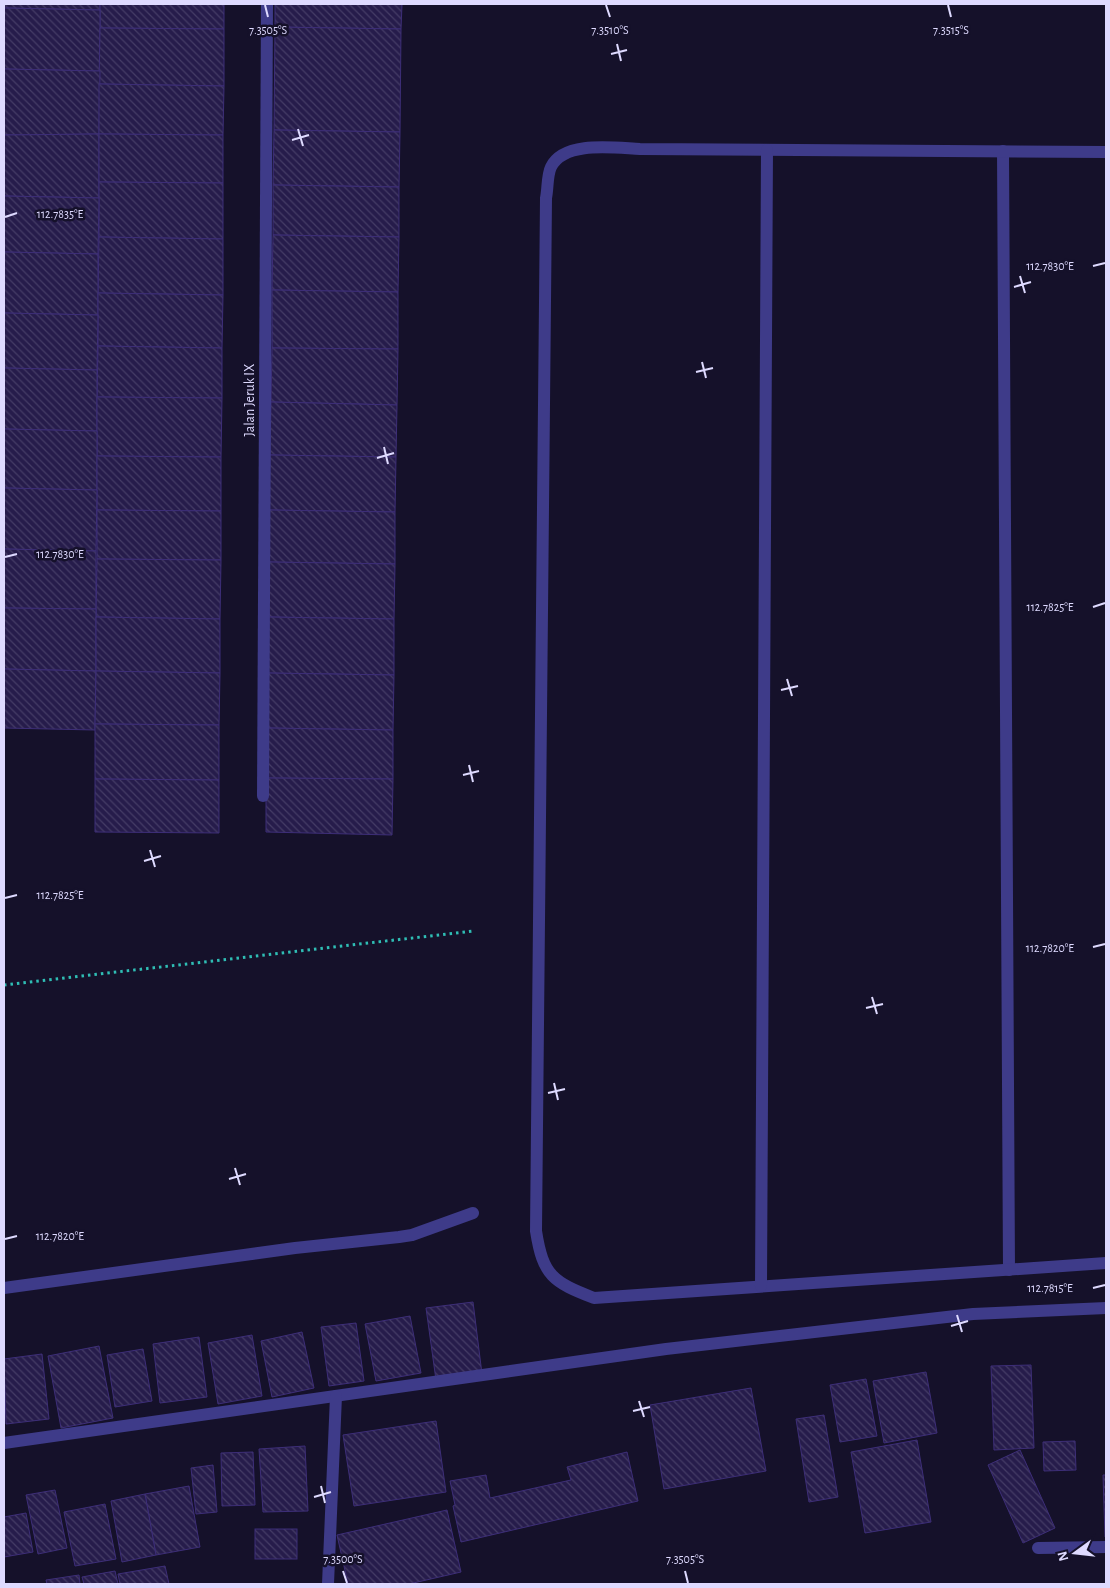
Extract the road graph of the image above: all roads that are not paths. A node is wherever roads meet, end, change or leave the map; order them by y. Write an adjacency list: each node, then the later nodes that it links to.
1 (267, 4): 5 (street, Jalan Jeruk IX)
2 (767, 150): 3 (street); 9 (street); 9 (street)
3 (1003, 152): 4 (street); 8 (street)
4 (1106, 152)
5 (263, 796)
6 (473, 1213): 10 (street)
7 (1106, 1263): 8 (street)
8 (1009, 1270): 9 (street)
9 (761, 1286)
10 (4, 1288)
11 (1106, 1308): 12 (street)
12 (336, 1396): 13 (street); 16 (street)
13 (4, 1443)
14 (1106, 1547): 15 (street)
15 (1038, 1548)
16 (328, 1584)

